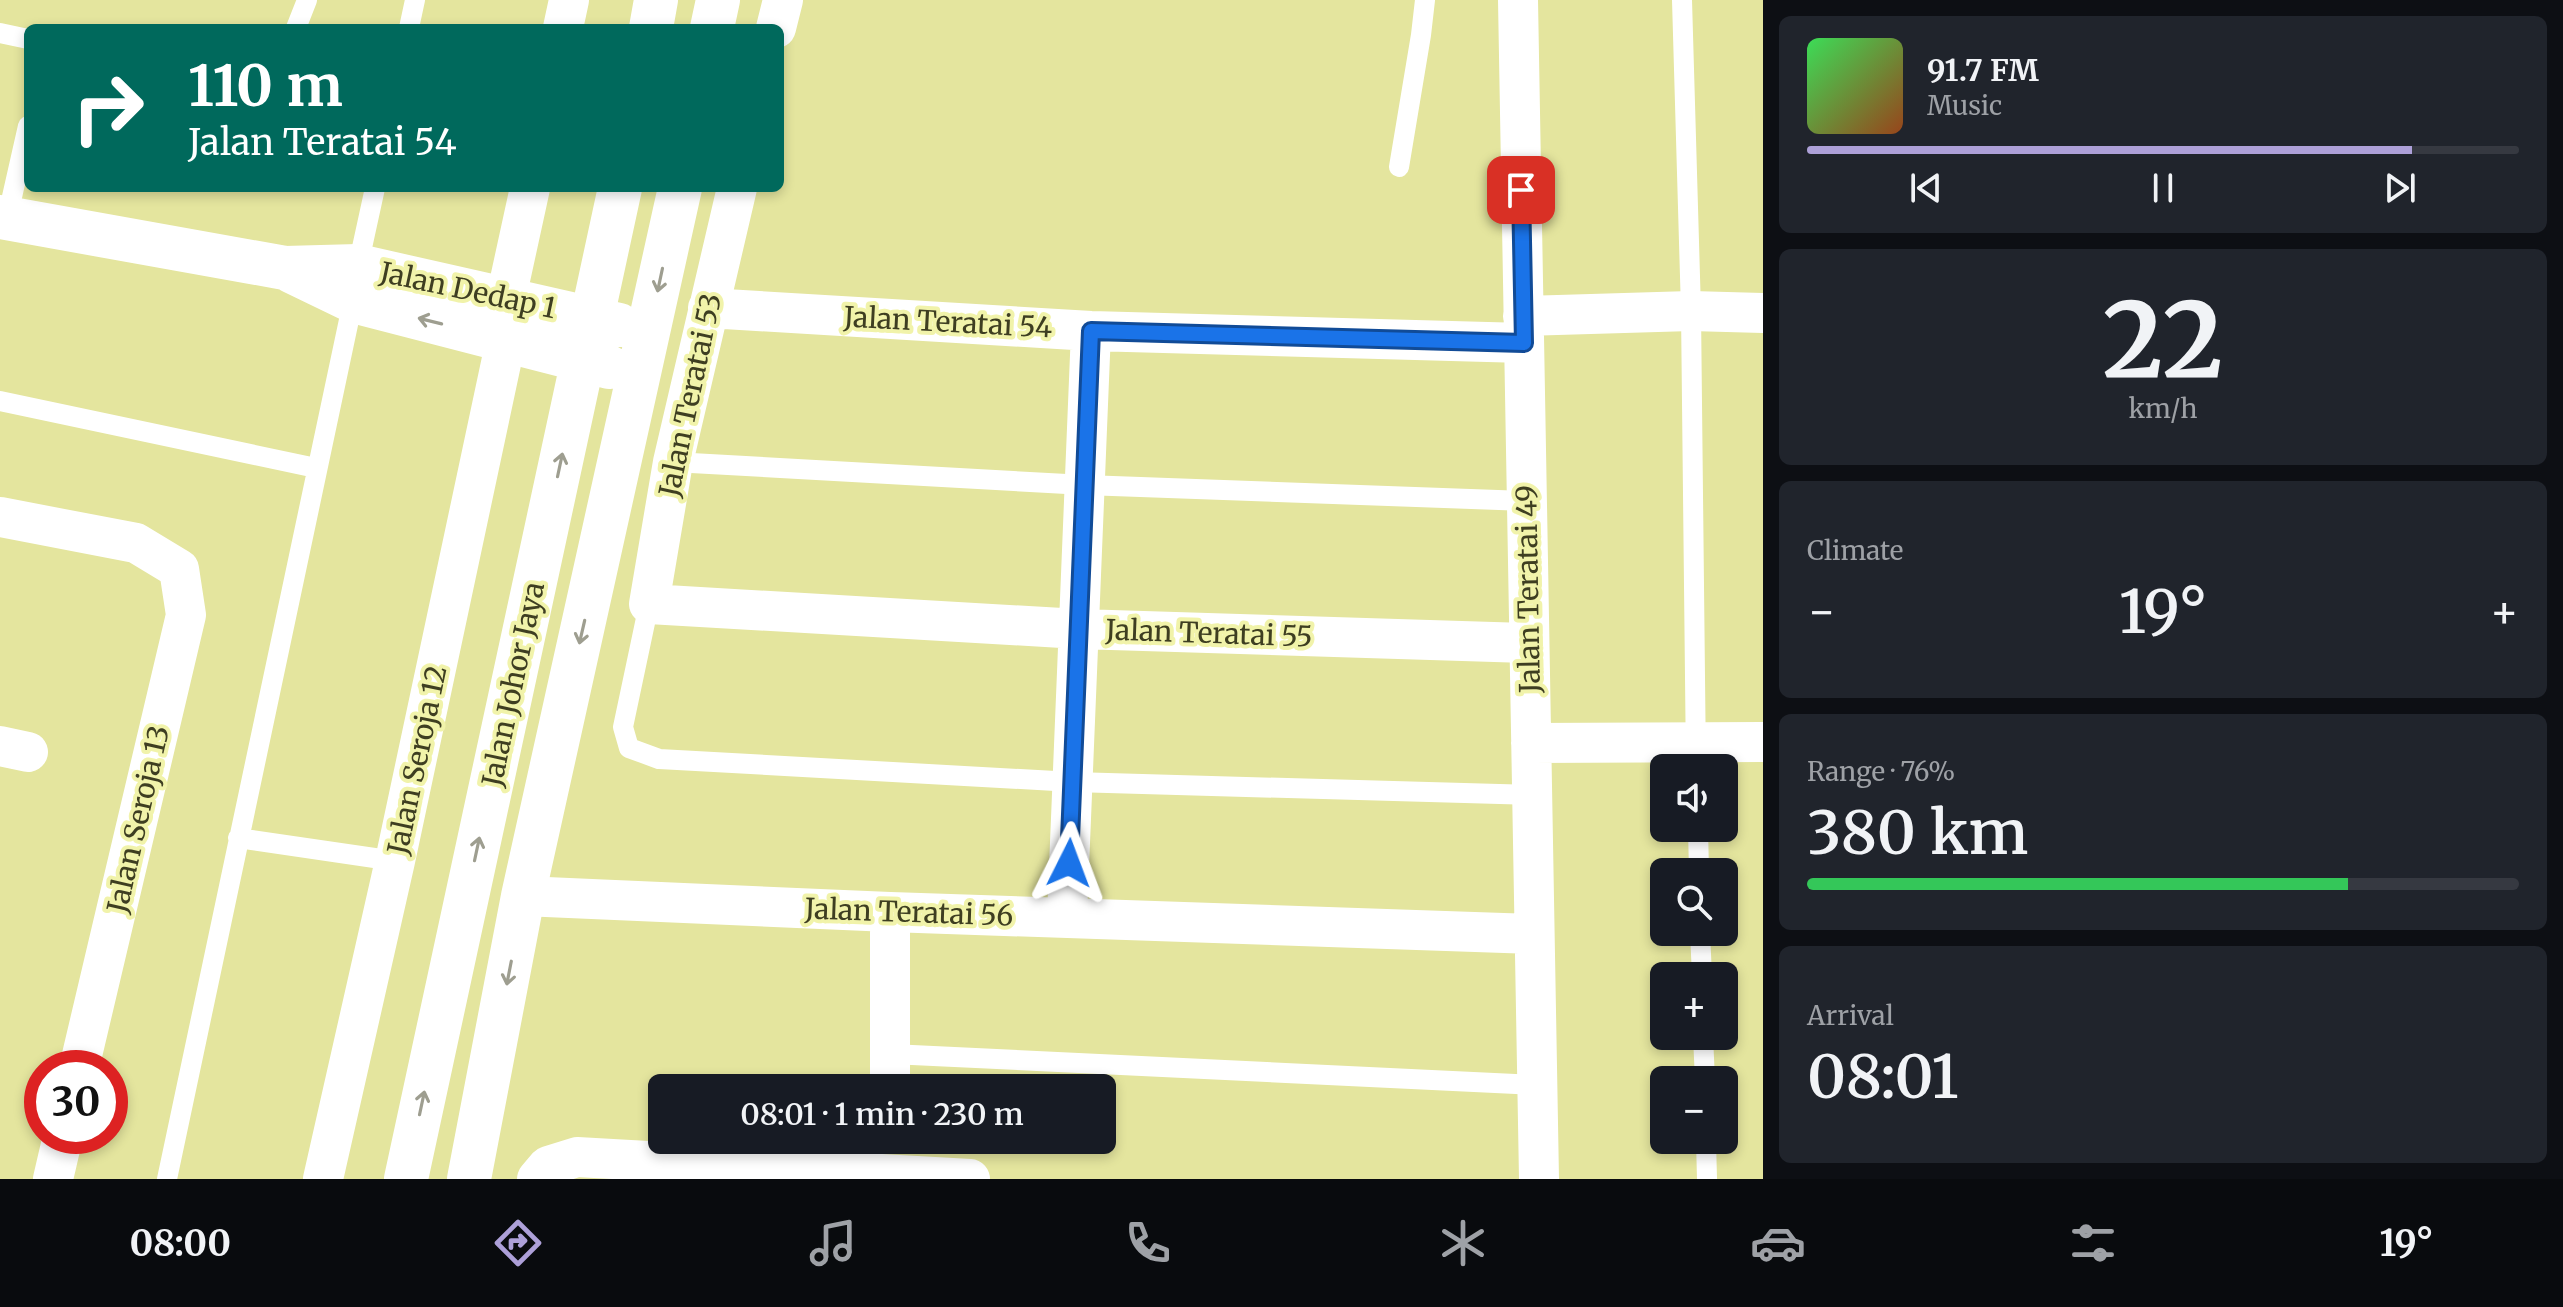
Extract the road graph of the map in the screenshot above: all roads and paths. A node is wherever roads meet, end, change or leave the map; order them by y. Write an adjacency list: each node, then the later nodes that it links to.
1 (307, 0): 10 (lane)
2 (415, 0): 11 (lane)
3 (569, 0): 12 (street)
4 (656, 0): 13 (main road)
5 (718, 0): 14 (main road)
6 (783, 0): 15 (street)
7 (1425, 0): 19 (lane)
8 (1518, 0): 31 (street, Jalan Teratai 49)
9 (1682, 0): 28 (lane)
10 (298, 24)
11 (410, 24)
12 (564, 24)
13 (652, 24)
14 (713, 24)
15 (777, 24)
16 (0, 33): 17 (lane)
17 (24, 38)
18 (24, 141): 25 (lane)
19 (1399, 167)
20 (374, 192): 26 (lane)
21 (529, 192): 30 (street, Jalan Seroja 12)
22 (619, 192): 34 (main road, Jalan Johor Jaya)
23 (679, 192): 33 (main road, Jalan Johor Jaya, one-way to 33)
24 (736, 192): 27 (street, Jalan Teratai 53)
25 (3, 218): 26 (main road, Jalan Dedap 1)
26 (356, 284): 30 (main road, Jalan Dedap 1); 38 (lane)
27 (708, 308): 32 (street, Jalan Teratai 54); 37 (street, Jalan Teratai 53)
28 (1691, 311): 29 (street, Jalan Teratai 54); 31 (street, Jalan Teratai 54); 48 (lane)
29 (1763, 313)
30 (506, 319): 34 (main road, Jalan Dedap 1); 53 (street, Jalan Seroja 12)
31 (1524, 330): 32 (street, Jalan Teratai 54); 40 (street, Jalan Teratai 49)
32 (1091, 331): 39 (street)
33 (648, 333): 34 (main road, Jalan Dedap 1); 35 (main road, Jalan Johor Jaya)
34 (588, 339): 35 (main road, Jalan Dedap 1); 68 (main road, Jalan Johor Jaya, one-way to 34)
35 (639, 375): 54 (main road, Jalan Johor Jaya, one-way to 54)
36 (0, 401): 38 (lane)
37 (673, 462): 39 (lane); 42 (street, Jalan Teratai 53)
38 (316, 468): 52 (lane)
39 (1085, 485): 40 (lane); 43 (street)
40 (1527, 501): 44 (street, Jalan Teratai 49)
41 (0, 517): 58 (street, Jalan Seroja 13)
42 (649, 604): 43 (street, Jalan Teratai 55); 50 (lane)
43 (1079, 629): 44 (street, Jalan Teratai 55); 50 (street)
44 (1529, 643): 46 (street, Jalan Teratai 49)
45 (1763, 742): 49 (street)
46 (1531, 743): 47 (street); 51 (street, Jalan Teratai 49)
47 (1682, 754)
48 (1696, 754)
49 (1701, 754)
50 (1073, 782): 51 (lane); 56 (street)
51 (1532, 795): 57 (street, Jalan Teratai 49)
52 (238, 838): 53 (lane); 66 (lane)
53 (395, 861): 67 (street, Jalan Seroja 12)
54 (523, 896): 55 (street, Jalan Teratai 56); 69 (main road, Jalan Johor Jaya, one-way to 69)
55 (890, 912): 56 (street, Jalan Teratai 56); 59 (street)
56 (1067, 916): 57 (street, Jalan Teratai 56)
57 (1534, 934): 60 (street, Jalan Teratai 49)
58 (83, 1050)
59 (891, 1071): 60 (lane)
60 (1537, 1085): 71 (street, Jalan Teratai 49)
61 (59, 1154): 65 (street)
62 (1706, 1154): 72 (lane)
63 (889, 1165): 64 (street); 70 (street)
64 (542, 1172)
65 (53, 1179)
66 (167, 1179)
67 (323, 1179)
68 (406, 1179)
69 (469, 1179)
70 (970, 1179)
71 (1539, 1179)
72 (1707, 1179)

